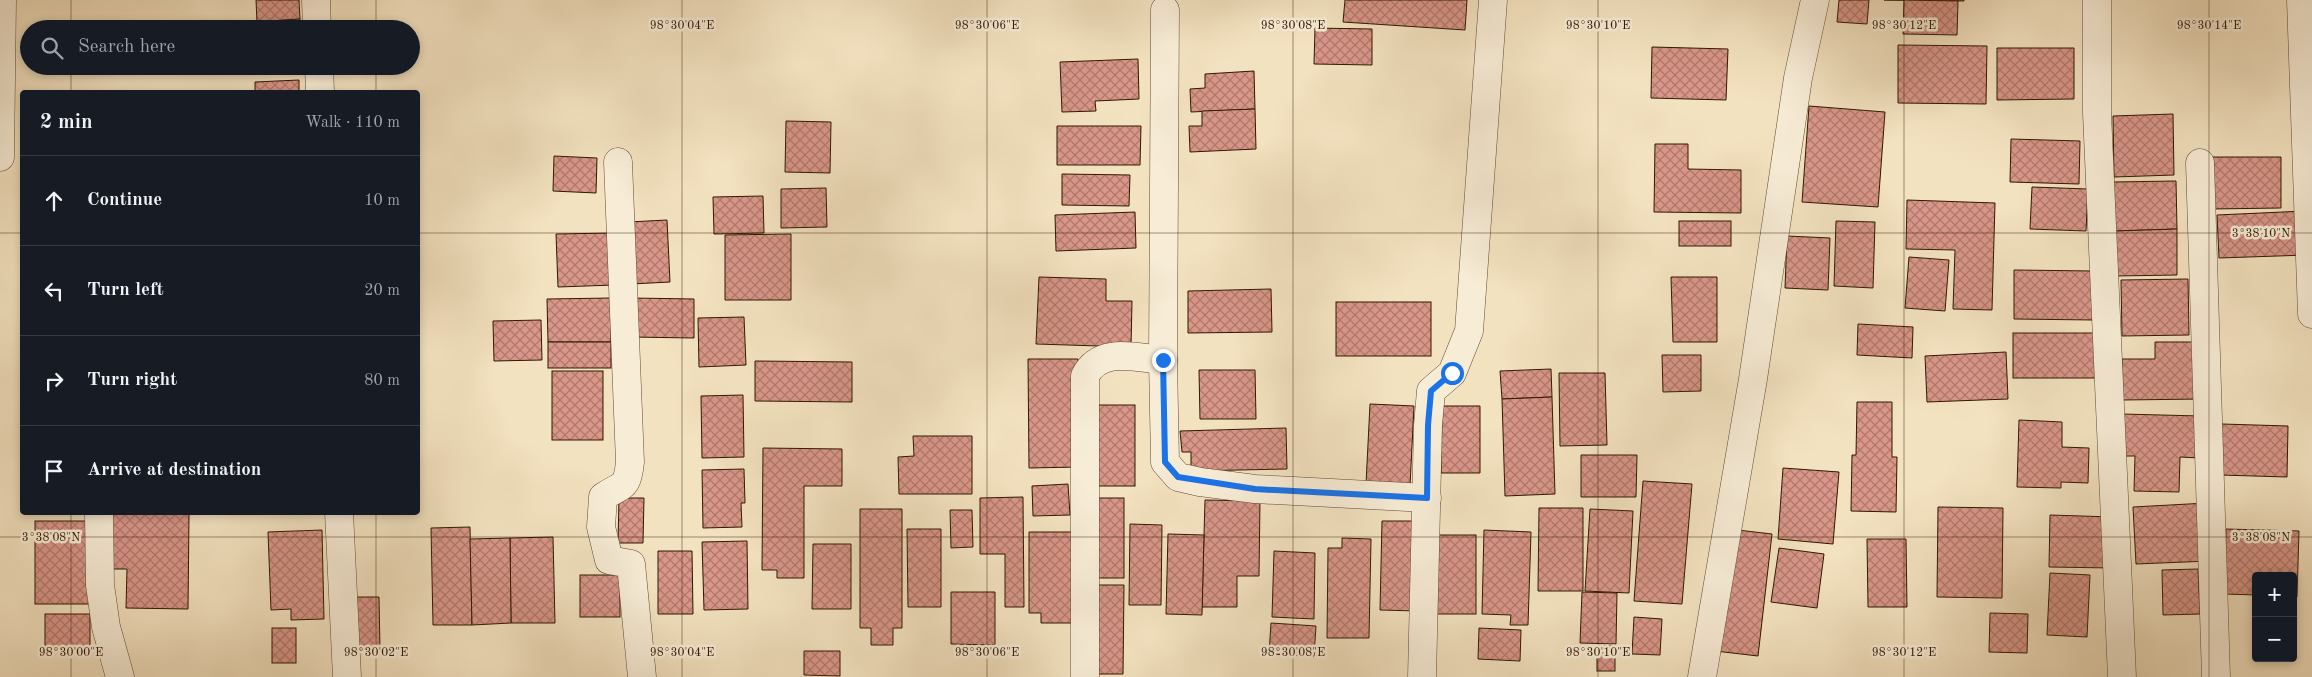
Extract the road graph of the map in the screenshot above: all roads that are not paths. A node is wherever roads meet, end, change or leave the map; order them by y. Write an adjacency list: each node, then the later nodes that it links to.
1 (2, 0): 11 (street)
2 (316, 0): 8 (street)
3 (1493, 0): 16 (street)
4 (1815, 0): 24 (street)
5 (2098, 0): 25 (street)
6 (2301, 0): 14 (street)
7 (1165, 10): 15 (street)
8 (317, 20)
9 (319, 75): 10 (street)
10 (320, 90)
11 (0, 157)
12 (618, 162): 21 (street)
13 (2200, 163): 26 (street)
14 (2312, 314)
15 (1163, 360): 16 (street); 22 (street)
16 (1427, 498): 23 (street)
17 (99, 515): 19 (street)
18 (339, 515): 20 (street)
19 (120, 677)
20 (347, 677)
21 (642, 677)
22 (1085, 677)
23 (1422, 677)
24 (1702, 677)
25 (2122, 677)
26 (2216, 677)

